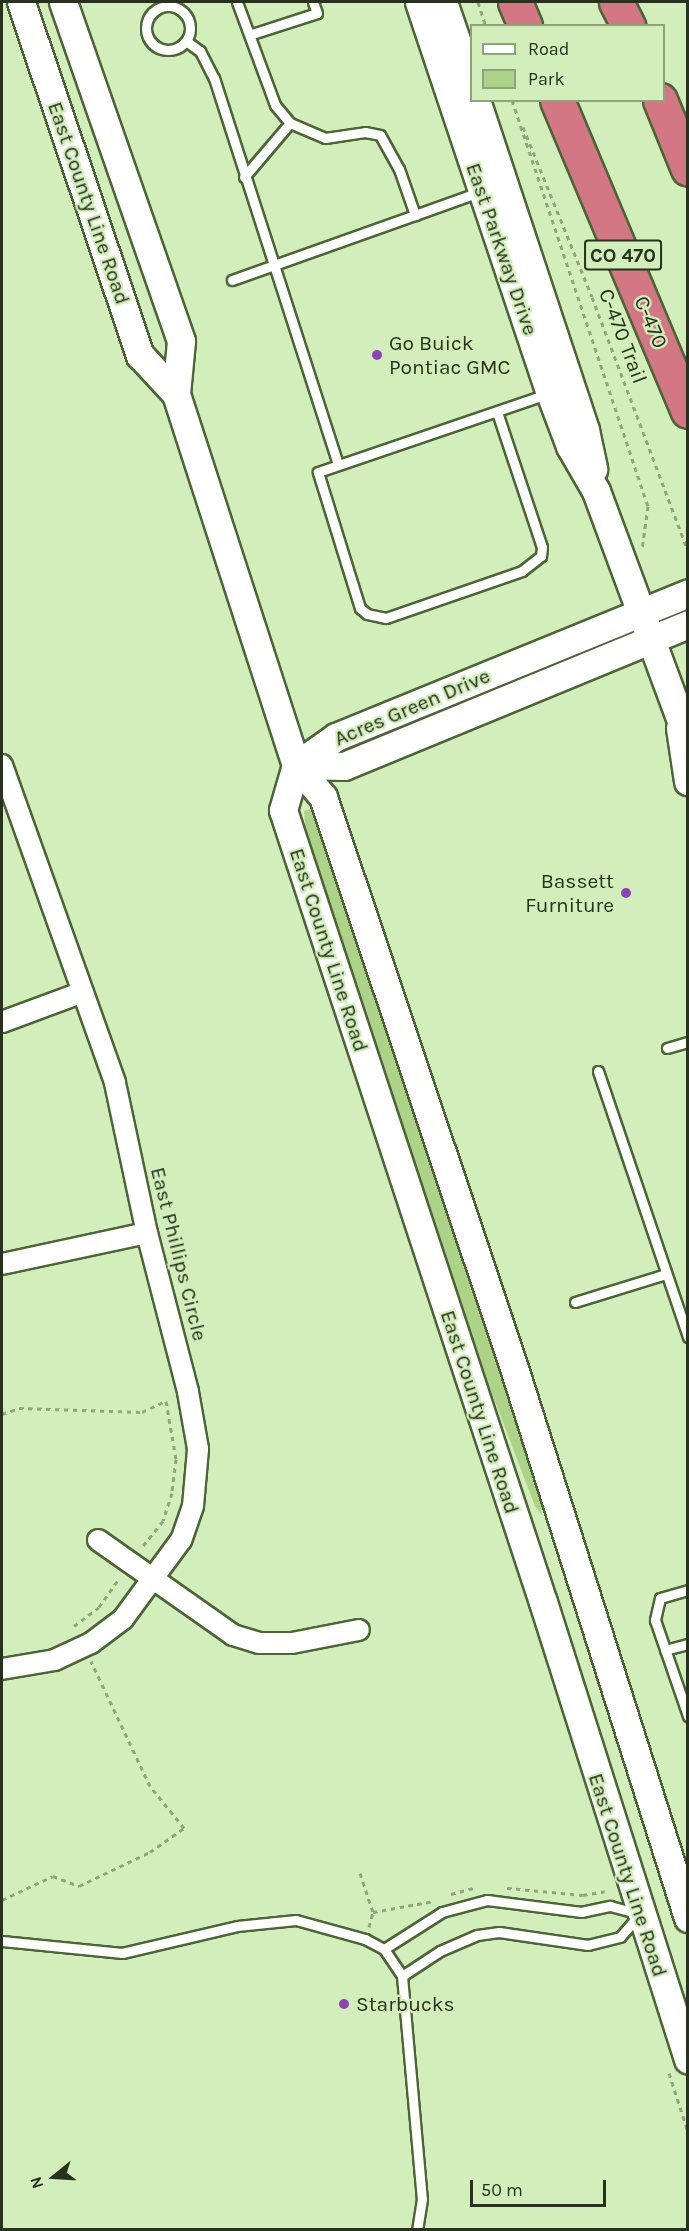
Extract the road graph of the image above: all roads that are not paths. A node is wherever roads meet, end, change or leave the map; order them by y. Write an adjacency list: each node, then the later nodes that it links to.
1 (21, 2): 25 (main road, East County Line Road)
2 (63, 2): 25 (main road, East County Line Road)
3 (237, 2): 11 (lane)
4 (314, 2): 11 (lane)
5 (419, 2): 20 (main road, East Parkway Drive)
6 (444, 2): 13 (main road)
7 (515, 2): 9 (highway)
8 (616, 2): 10 (highway)
9 (524, 24)
10 (627, 24)
11 (252, 34): 17 (lane)
12 (186, 41): 12 (lane); 19 (lane)
13 (470, 83)
14 (476, 102): 20 (main road, East Parkway Drive)
15 (558, 102): 26 (highway, C-470 / CO 470)
16 (661, 102): 18 (highway)
17 (290, 123): 19 (lane); 21 (lane)
18 (687, 169)
19 (244, 177): 22 (lane)
20 (493, 186): 21 (lane); 24 (main road, East Parkway Drive); 29 (main road, East Parkway Drive)
21 (415, 215): 22 (lane)
22 (271, 266): 23 (lane); 28 (lane)
23 (232, 280)
24 (550, 393): 27 (lane); 29 (main road, East Parkway Drive)
25 (176, 394): 36 (main road, East County Line Road)
26 (687, 411)
27 (497, 412): 28 (lane); 28 (lane)
28 (338, 465)
29 (596, 491): 31 (main road, East Parkway Drive)
30 (687, 593): 31 (main road, Acres Green Drive)
31 (639, 613): 33 (main road, East Parkway Drive); 36 (main road, Acres Green Drive)
32 (687, 624): 33 (main road, Acres Green Drive)
33 (649, 640): 34 (main road, East Parkway Drive); 36 (main road, Acres Green Drive)
34 (684, 734): 37 (main road, East Parkway Drive)
35 (2, 765): 38 (street, East Phillips Circle)
36 (296, 765): 56 (main road, East County Line Road); 57 (main road, East County Line Road)
37 (687, 781)
38 (83, 993): 39 (street); 43 (street, East Phillips Circle)
39 (2, 1022)
40 (687, 1042): 41 (lane)
41 (667, 1048)
42 (598, 1071): 45 (lane)
43 (147, 1233): 44 (street); 49 (street, East Phillips Circle)
44 (2, 1264)
45 (666, 1274): 46 (lane); 47 (lane)
46 (574, 1302)
47 (687, 1337)
48 (98, 1540): 49 (street)
49 (153, 1581): 51 (street); 54 (street, East Phillips Circle)
50 (687, 1590): 53 (lane)
51 (359, 1630)
52 (687, 1644): 53 (lane)
53 (665, 1650): 55 (lane)
54 (2, 1669)
55 (687, 1716)
56 (686, 1907): 57 (main road)
57 (640, 1914): 59 (lane); 60 (lane); 61 (main road, East County Line Road)
58 (2, 1941): 59 (lane)
59 (384, 1949): 60 (lane)
60 (402, 1976): 62 (lane)
61 (687, 2060)
62 (417, 2229)

